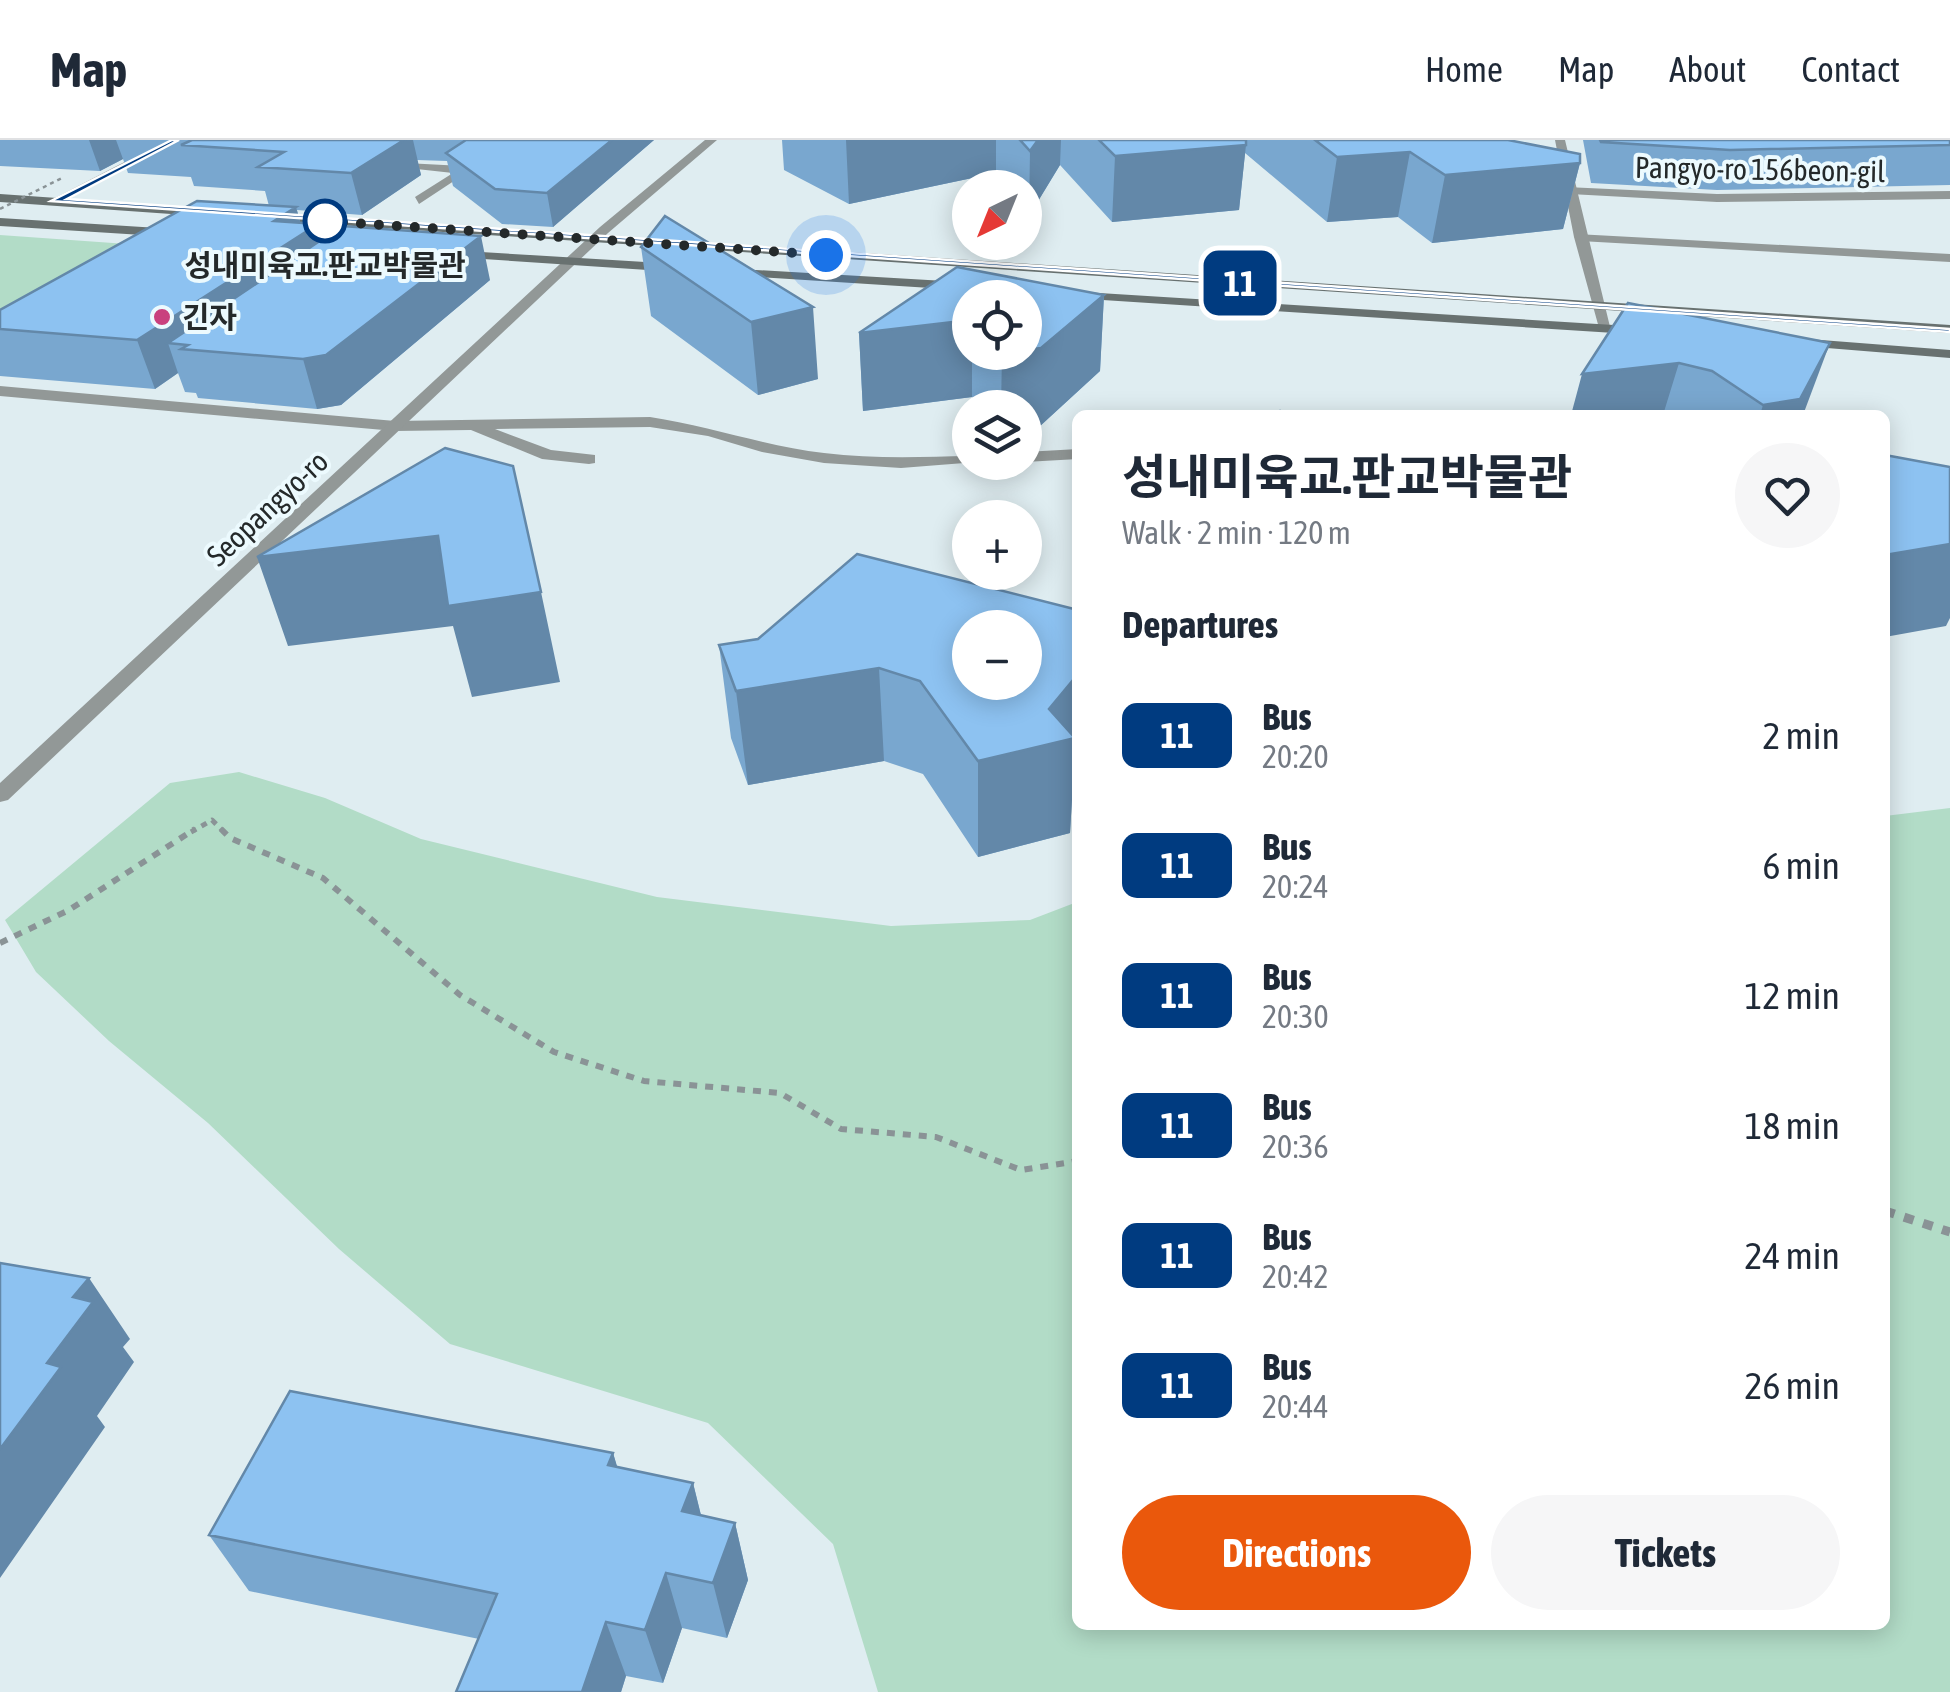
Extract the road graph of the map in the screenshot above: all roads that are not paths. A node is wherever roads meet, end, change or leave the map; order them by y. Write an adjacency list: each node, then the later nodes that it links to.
1 (174, 140): 5 (street)
2 (511, 140): 8 (street)
3 (712, 140): 19 (street)
4 (1560, 140): 9 (street)
5 (151, 152): 6 (street); 13 (street)
6 (186, 154)
7 (370, 164): 8 (street)
8 (466, 170): 12 (street)
9 (1570, 190): 10 (street, Pangyo-ro 156beon-gil); 18 (street)
10 (1950, 195)
11 (0, 198): 13 (main road)
12 (419, 200)
13 (56, 201): 14 (main road)
14 (229, 214)
15 (248, 215): 19 (main road)
16 (0, 222): 17 (main road)
17 (186, 234): 20 (street)
18 (1580, 237): 22 (street); 28 (street)
19 (594, 240): 23 (street, Seopangyo-ro); 28 (main road)
20 (170, 244)
21 (438, 252): 23 (main road)
22 (1950, 258)
23 (572, 261): 24 (main road); 38 (street, Seopangyo-ro)
24 (691, 269)
25 (711, 270): 26 (main road)
26 (952, 286)
27 (1049, 292): 29 (main road)
28 (1599, 306): 29 (street); 30 (main road)
29 (1606, 328): 31 (main road)
30 (1950, 329)
31 (1664, 333)
32 (1778, 341): 33 (main road)
33 (1950, 354)
34 (0, 391): 36 (street)
35 (168, 393): 36 (street)
36 (152, 404): 38 (street)
37 (466, 424): 38 (street); 41 (street); 42 (street)
38 (395, 426): 43 (street, Seopangyo-ro)
39 (1072, 454): 40 (street)
40 (1042, 456)
41 (589, 459)
42 (952, 462)
43 (0, 795)

